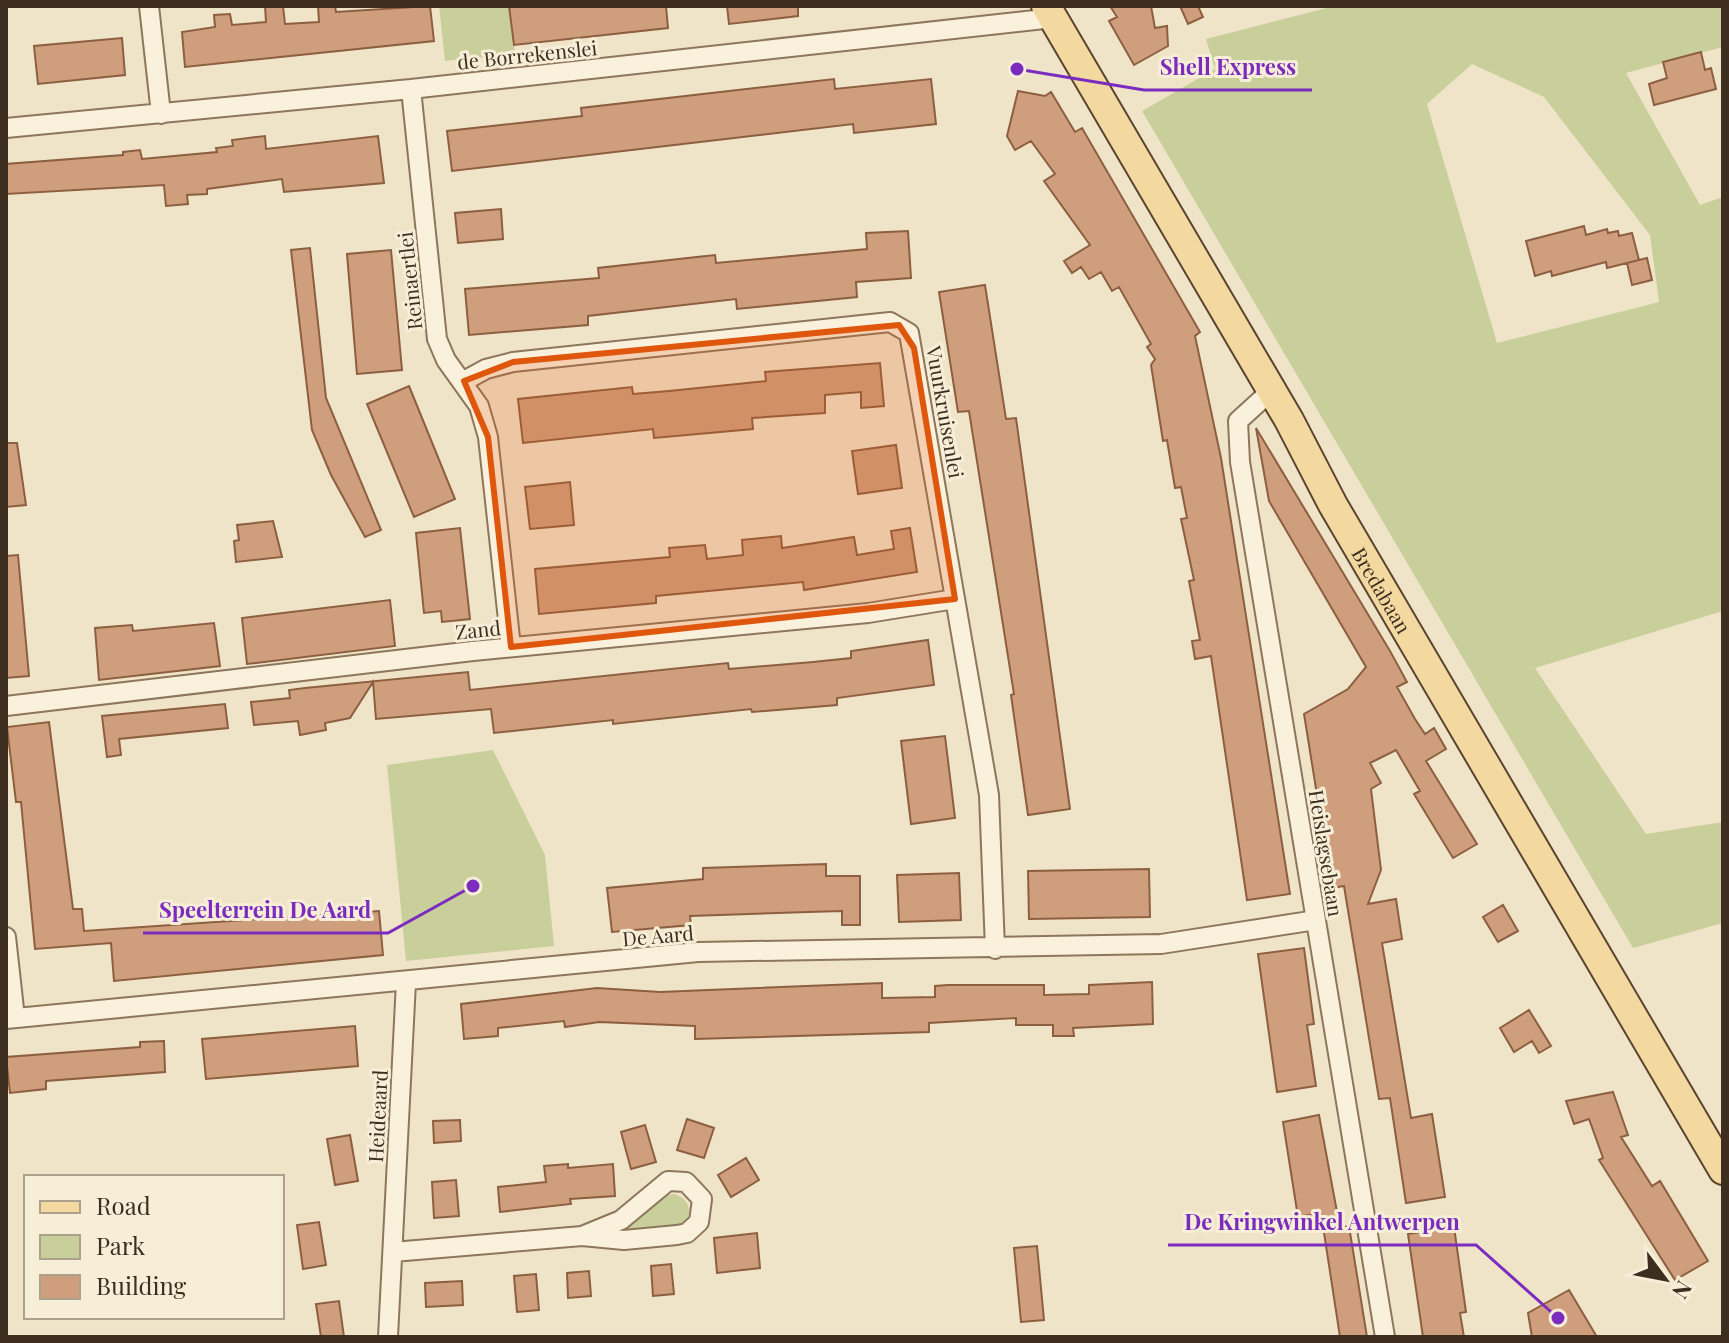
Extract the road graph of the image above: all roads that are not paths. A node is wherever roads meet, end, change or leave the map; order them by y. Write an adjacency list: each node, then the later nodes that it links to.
1 (149, 6): 4 (street)
2 (1050, 12): 3 (street, de Borrekenslei); 7 (main road, Bredabaan)
3 (411, 89): 4 (street, de Borrekenslei); 6 (street, Reinaertlei)
4 (161, 114): 5 (street, de Borrekenslei)
5 (6, 128)
6 (464, 381): 8 (street, Vuurkruisenlei); 9 (street, Reinaertlei)
7 (1272, 390): 11 (street, Heislagsebaan); 16 (main road, Bredabaan)
8 (955, 599): 9 (street, Zand); 13 (street, Vuurkruisenlei)
9 (511, 647): 10 (street, Zand)
10 (6, 706)
11 (1316, 920): 13 (street, De Aard); 20 (street, Heislagsebaan)
12 (6, 937): 15 (street)
13 (995, 949): 14 (street, De Aard)
14 (406, 982): 15 (street, De Aard); 18 (street, Heideaard)
15 (10, 1019)
16 (1723, 1170)
17 (582, 1236): 17 (street); 18 (street)
18 (393, 1252): 19 (street, Heideaard)
19 (388, 1337)
20 (1385, 1337)

